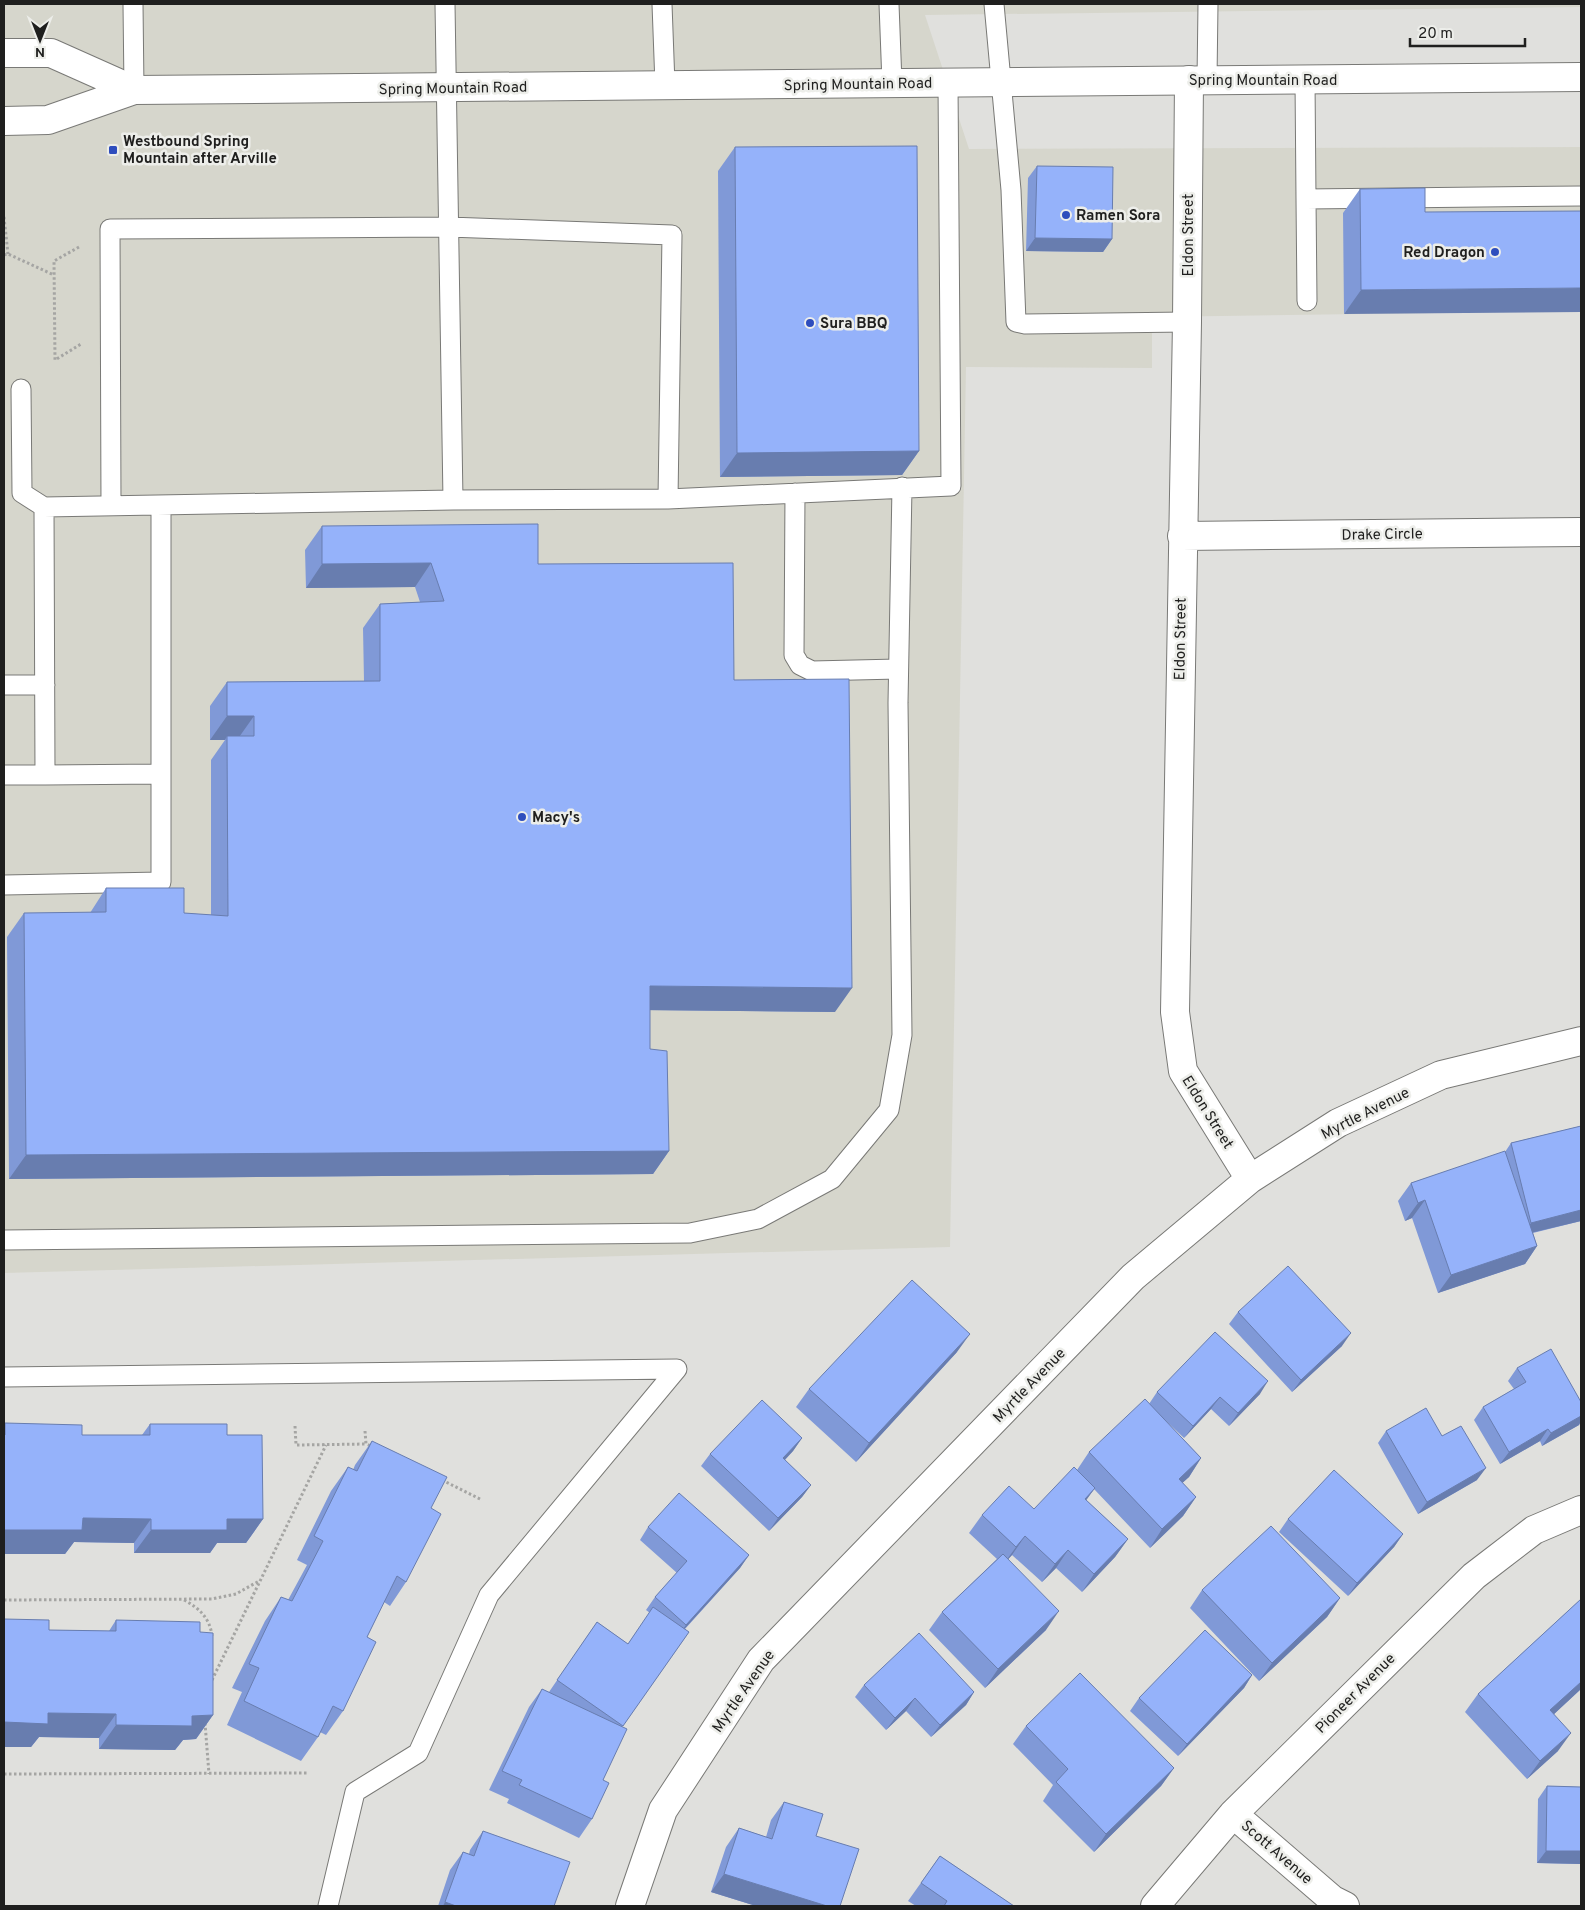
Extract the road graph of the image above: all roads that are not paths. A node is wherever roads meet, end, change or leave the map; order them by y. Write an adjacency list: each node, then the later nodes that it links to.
1 (133, 4): 16 (lane)
2 (446, 4): 15 (lane)
3 (662, 4): 14 (lane)
4 (889, 4): 13 (lane)
5 (994, 4): 11 (lane)
6 (1208, 4): 9 (lane)
7 (4, 53): 16 (street, Spring Mountain Road)
8 (1581, 77): 10 (street, Spring Mountain Road)
9 (1198, 80): 10 (street, Spring Mountain Road); 11 (street, Spring Mountain Road); 22 (street, Eldon Street)
10 (1305, 80): 19 (lane)
11 (1000, 82): 12 (street, Spring Mountain Road); 22 (lane)
12 (948, 83): 13 (street, Spring Mountain Road); 24 (lane)
13 (892, 84): 14 (street, Spring Mountain Road)
14 (665, 85): 15 (street, Spring Mountain Road)
15 (447, 88): 16 (street, Spring Mountain Road); 20 (lane)
16 (134, 90): 17 (street, Spring Mountain Road)
17 (4, 121)
18 (1581, 196): 19 (lane)
19 (1306, 199): 21 (lane)
20 (449, 228): 26 (lane); 27 (lane); 28 (lane)
21 (1307, 301)
22 (1187, 322): 32 (street, Eldon Street)
23 (21, 389): 30 (lane)
24 (902, 487): 25 (lane); 33 (lane)
25 (795, 493): 26 (lane); 33 (lane)
26 (668, 499): 27 (lane)
27 (453, 500): 29 (lane)
28 (111, 505): 29 (lane); 30 (lane)
29 (161, 505): 36 (lane)
30 (44, 507): 35 (lane)
31 (1581, 532): 32 (street, Drake Circle)
32 (1182, 536): 41 (street, Eldon Street)
33 (898, 669): 42 (lane)
34 (4, 685): 35 (lane)
35 (45, 685): 38 (lane)
36 (160, 774): 38 (lane); 39 (lane)
37 (4, 775): 38 (lane)
38 (45, 775)
39 (4, 884)
40 (1581, 1041): 41 (street, Myrtle Avenue)
41 (1250, 1179): 47 (street, Myrtle Avenue)
42 (4, 1240)
43 (4, 1377): 46 (lane)
44 (1581, 1510): 45 (street, Pioneer Avenue)
45 (1233, 1814): 48 (street, Pioneer Avenue); 49 (street, Scott Avenue)
46 (328, 1906)
47 (630, 1906)
48 (1155, 1906)
49 (1345, 1906)

